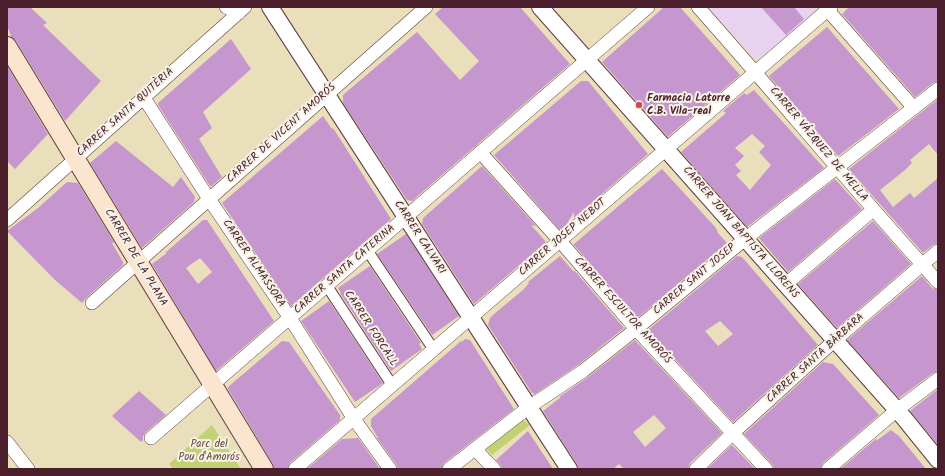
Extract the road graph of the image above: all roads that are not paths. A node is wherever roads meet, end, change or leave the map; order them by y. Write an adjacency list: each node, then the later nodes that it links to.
1 (226, 7): 8 (street)
2 (270, 7): 13 (street, CARRER CALVARI)
3 (426, 7): 13 (street, CARRER DE VICENT AMORÓS)
4 (540, 7): 10 (street, CARRER JOAN BAPTISTA LLORENS)
5 (648, 7): 10 (street, CARRER SANTA CATERINA)
6 (698, 7): 11 (street, CARRER VÁZQUEZ DE MELLA)
7 (828, 8): 11 (street, CARRER JOSEP NEBOT); 15 (street)
8 (242, 10): 14 (street, CARRER SANTA QUITÈRIA)
9 (7, 46): 18 (main road, CARRER DE LA PLANA)
10 (587, 60): 16 (street, CARRER JOAN BAPTISTA LLORENS); 17 (street, CARRER SANTA CATERINA)
11 (756, 72): 16 (street, CARRER JOSEP NEBOT); 19 (street, CARRER VÁZQUEZ DE MELLA)
12 (938, 89): 15 (street, CARRER SANT JOSEP)
13 (326, 95): 20 (street, CARRER DE VICENT AMORÓS); 22 (street, CARRER CALVARI)
14 (144, 98): 18 (street, CARRER SANTA QUITÈRIA); 20 (street, CARRER ALMASSORA)
15 (914, 108): 19 (street, CARRER SANT JOSEP)
16 (666, 149): 24 (street, CARRER JOAN BAPTISTA LLORENS); 25 (street, CARRER JOSEP NEBOT)
17 (480, 152): 22 (street, CARRER SANTA CATERINA); 25 (street, CARRER ESCULTOR AMORÓS)
18 (75, 158): 23 (street, CARRER SANTA QUITÈRIA); 28 (main road, CARRER DE LA PLANA)
19 (837, 168): 21 (street, CARRER VÁZQUEZ DE MELLA); 24 (street, CARRER SANT JOSEP)
20 (209, 199): 28 (street, CARRER DE VICENT AMORÓS); 34 (street, CARRER ALMASSORA)
21 (873, 210): 29 (street, CARRER VÁZQUEZ DE MELLA); 31 (street)
22 (405, 217): 26 (street, CARRER SANTA CATERINA); 35 (street, CARRER CALVARI)
23 (7, 220)
24 (745, 239): 31 (street, CARRER JOAN BAPTISTA LLORENS); 36 (street, CARRER SANT JOSEP)
25 (560, 241): 35 (street, CARRER JOSEP NEBOT); 36 (street, CARRER ESCULTOR AMORÓS)
26 (367, 250): 32 (street, CARRER SANTA CATERINA); 38 (street)
27 (938, 251): 29 (street, CARRER SANTA BÀRBARA)
28 (138, 262): 33 (street, CARRER DE VICENT AMORÓS); 40 (main road, CARRER DE LA PLANA)
29 (923, 265): 30 (street, CARRER VÁZQUEZ DE MELLA); 37 (street, CARRER SANTA BÀRBARA)
30 (938, 282)
31 (786, 284): 37 (street, CARRER JOAN BAPTISTA LLORENS)
32 (327, 286): 34 (street, CARRER SANTA CATERINA); 41 (street, CARRER FORCALL)
33 (92, 303)
34 (290, 318): 40 (street, CARRER SANTA CATERINA); 44 (street, CARRER ALMASSORA)
35 (470, 318): 38 (street, CARRER JOSEP NEBOT); 42 (street, CARRER CALVARI)
36 (636, 329): 42 (street, CARRER SANT JOSEP); 45 (street, CARRER ESCULTOR AMORÓS)
37 (835, 340): 43 (street, CARRER JOAN BAPTISTA LLORENS); 45 (street, CARRER SANTA BÀRBARA)
38 (434, 350): 41 (street, CARRER JOSEP NEBOT)
39 (938, 379): 43 (street)
40 (212, 384): 46 (street, CARRER SANTA CATERINA); 51 (main road, CARRER DE LA PLANA)
41 (392, 385): 44 (street, CARRER JOSEP NEBOT)
42 (529, 407): 48 (street, CARRER SANT JOSEP); 56 (street, CARRER CALVARI)
43 (897, 410): 49 (street, CARRER JOAN BAPTISTA LLORENS); 59 (street)
44 (354, 418): 52 (street, CARRER JOSEP NEBOT); 53 (street, CARRER ALMASSORA)
45 (733, 433): 57 (street, CARRER SANTA BÀRBARA); 58 (street, CARRER ESCULTOR AMORÓS)
46 (151, 438)
47 (7, 442): 50 (street)
48 (475, 449): 54 (street, CARRER SANT JOSEP); 55 (street)
49 (938, 460)
50 (28, 469)
51 (264, 469)
52 (295, 469)
53 (390, 469)
54 (449, 469)
55 (494, 469)
56 (569, 469)
57 (696, 469)
58 (766, 469)
59 (828, 469)

